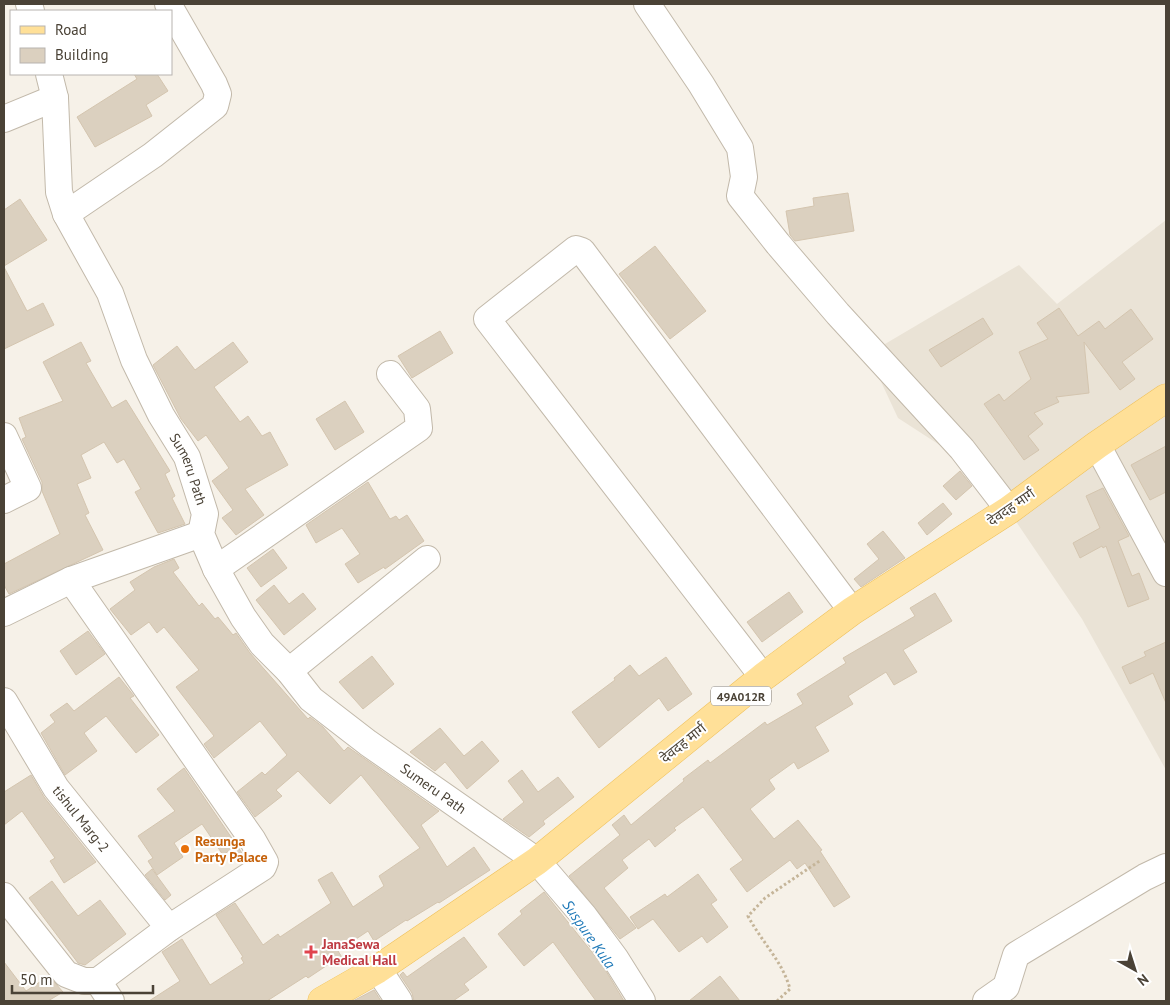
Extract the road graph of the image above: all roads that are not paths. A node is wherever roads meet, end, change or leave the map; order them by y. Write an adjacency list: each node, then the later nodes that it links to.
1 (647, 4): 11 (street)
2 (172, 11): 5 (street)
3 (52, 86): 4 (street); 5 (street, Sumeru Path)
4 (4, 119)
5 (66, 214): 12 (street, Sumeru Path)
6 (390, 374): 14 (street)
7 (1166, 398): 9 (main road, देवदह मार्ग / 49A012R)
8 (4, 436): 10 (street)
9 (1097, 445): 11 (main road, देवदह मार्ग / 49A012R); 15 (street)
10 (4, 500)
11 (1009, 510): 17 (main road, देवदह मार्ग / 49A012R)
12 (201, 534): 14 (street, Sumeru Path); 16 (street)
13 (427, 559): 19 (street)
14 (216, 569): 19 (street, Sumeru Path)
15 (1166, 574)
16 (71, 580): 18 (street); 25 (street)
17 (852, 611): 20 (main road, देवदह मार्ग / 49A012R); 20 (street)
18 (4, 613)
19 (288, 671): 22 (street, Sumeru Path)
20 (763, 678): 22 (main road, देवदह मार्ग / 49A012R)
21 (4, 701): 25 (street, tishul Marg-2)
22 (537, 861): 26 (main road, देवदह मार्ग / 49A012R); 30 (street, Sumeru Path)
23 (1166, 867): 31 (street)
24 (4, 896): 27 (street)
25 (169, 928): 27 (street)
26 (378, 969): 28 (main road, देवदह मार्ग / 49A012R); 29 (street)
27 (104, 991)
28 (322, 1001)
29 (399, 1001)
30 (642, 1001)
31 (986, 1001)

